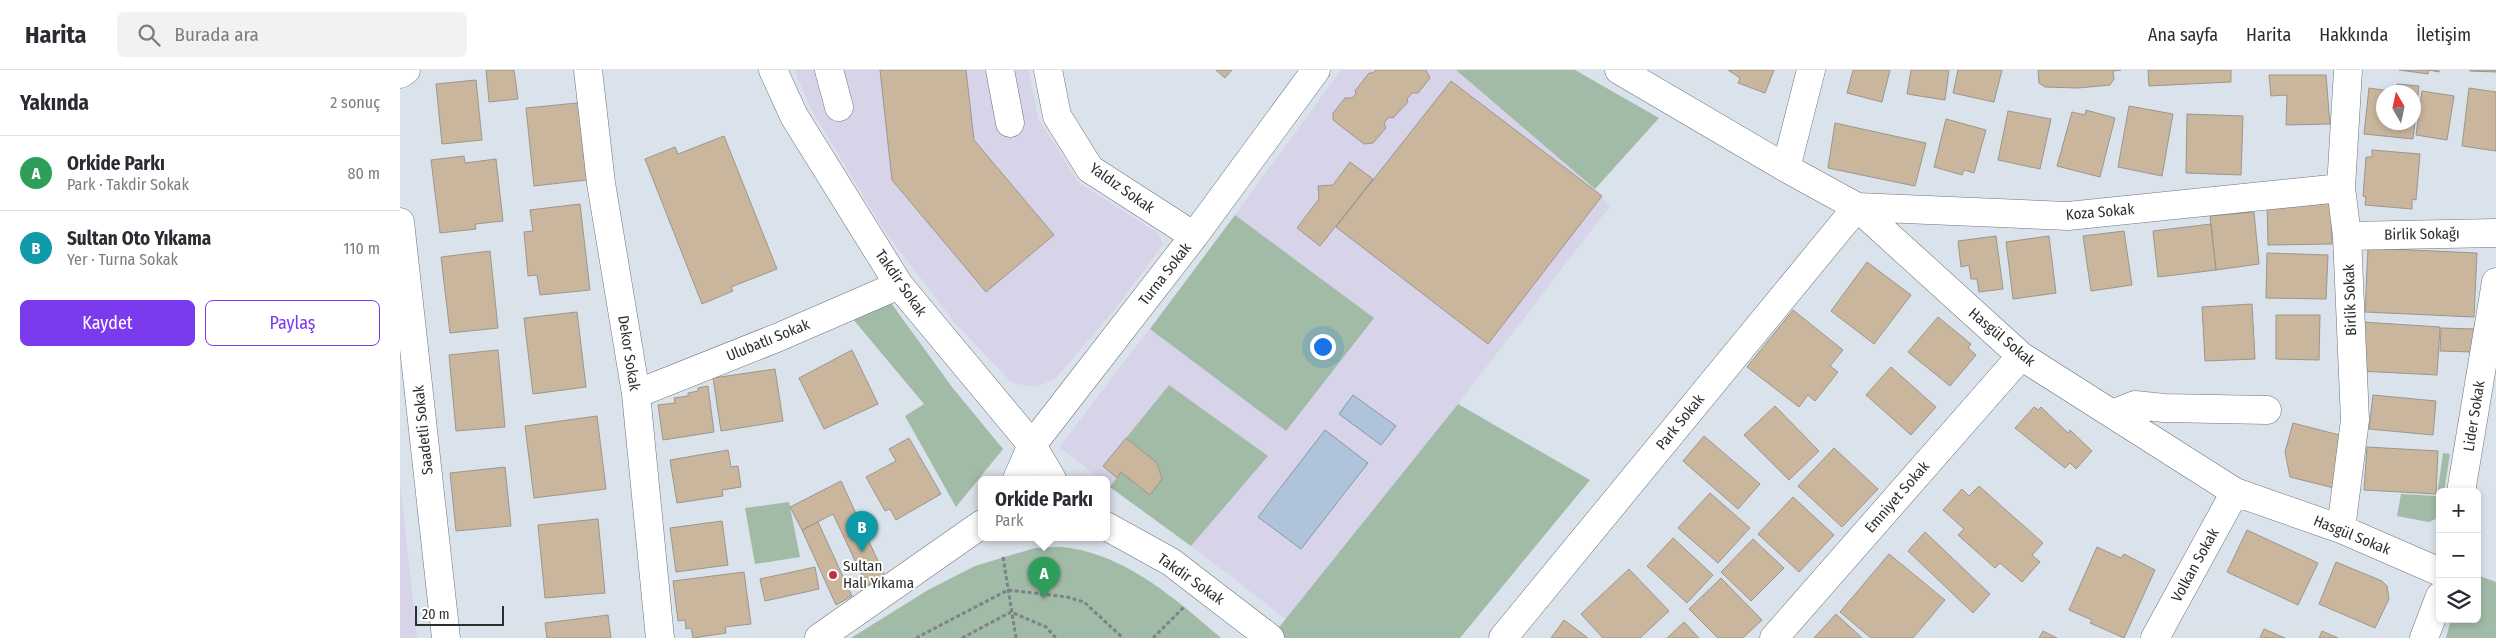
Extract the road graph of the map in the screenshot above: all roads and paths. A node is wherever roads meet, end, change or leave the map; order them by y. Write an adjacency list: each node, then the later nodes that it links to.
1 (406, 70): 10 (street)
2 (588, 70): 25 (street, Dekor Sokak)
3 (773, 70): 22 (street, Takdir Sokak)
4 (829, 70): 12 (street)
5 (1000, 70): 13 (street)
6 (1316, 70): 19 (street, Turna Sokak)
7 (1619, 70): 14 (street, Hasgül Sokak)
8 (1811, 70): 14 (street)
9 (2348, 70): 15 (street, Birlik Sokak)
10 (400, 74)
11 (1054, 74): 19 (street, Yaldız Sokak)
12 (839, 107)
13 (1010, 123)
14 (1786, 168): 16 (street, Hasgül Sokak)
15 (2342, 188): 16 (street, Koza Sokak); 20 (street, Birlik Sokak)
16 (1857, 207): 24 (street, Hasgül Sokak); 53 (street, Park Sokak)
17 (400, 222): 23 (street, Saadetli Sokak)
18 (2496, 233): 20 (street, Birlik Sokağı)
19 (1194, 236): 28 (street, Turna Sokak)
20 (2348, 236): 35 (street, Birlik Sokak)
21 (2496, 282): 31 (street, Lider Sokak)
22 (899, 285): 25 (street, Ulubatlı Sokak); 28 (street, Takdir Sokak)
23 (407, 346): 43 (street, Saadetli Sokak)
24 (2021, 356): 27 (street, Hasgül Sokak); 54 (street, Emniyet Sokak)
25 (636, 394): 44 (street, Dekor Sokak)
26 (2267, 410): 27 (street)
27 (2112, 414): 32 (street, Hasgül Sokak)
28 (1032, 445): 29 (street, Turna Sokak); 30 (street, Takdir Sokak)
29 (1018, 476)
30 (1050, 476)
31 (2462, 488)
32 (2235, 492): 35 (street, Hasgül Sokak); 55 (street, Volkan Sokak)
33 (978, 527): 45 (street)
34 (1110, 528): 42 (street, Takdir Sokak)
35 (2341, 529): 37 (street, Hasgül Sokak)
36 (1003, 557): 38 (path)
37 (2436, 570)
38 (1008, 590): 41 (path); 46 (path); 50 (path)
39 (1185, 606): 51 (path)
40 (2436, 606): 56 (street)
41 (1011, 612): 47 (path); 48 (path); 49 (path)
42 (1239, 626): 52 (street, Takdir Sokak)
43 (446, 638)
44 (660, 638)
45 (819, 638)
46 (916, 638)
47 (962, 638)
48 (1016, 638)
49 (1056, 638)
50 (1123, 638)
51 (1153, 638)
52 (1270, 638)
53 (1503, 638)
54 (1774, 638)
55 (2155, 638)
56 (2424, 638)

